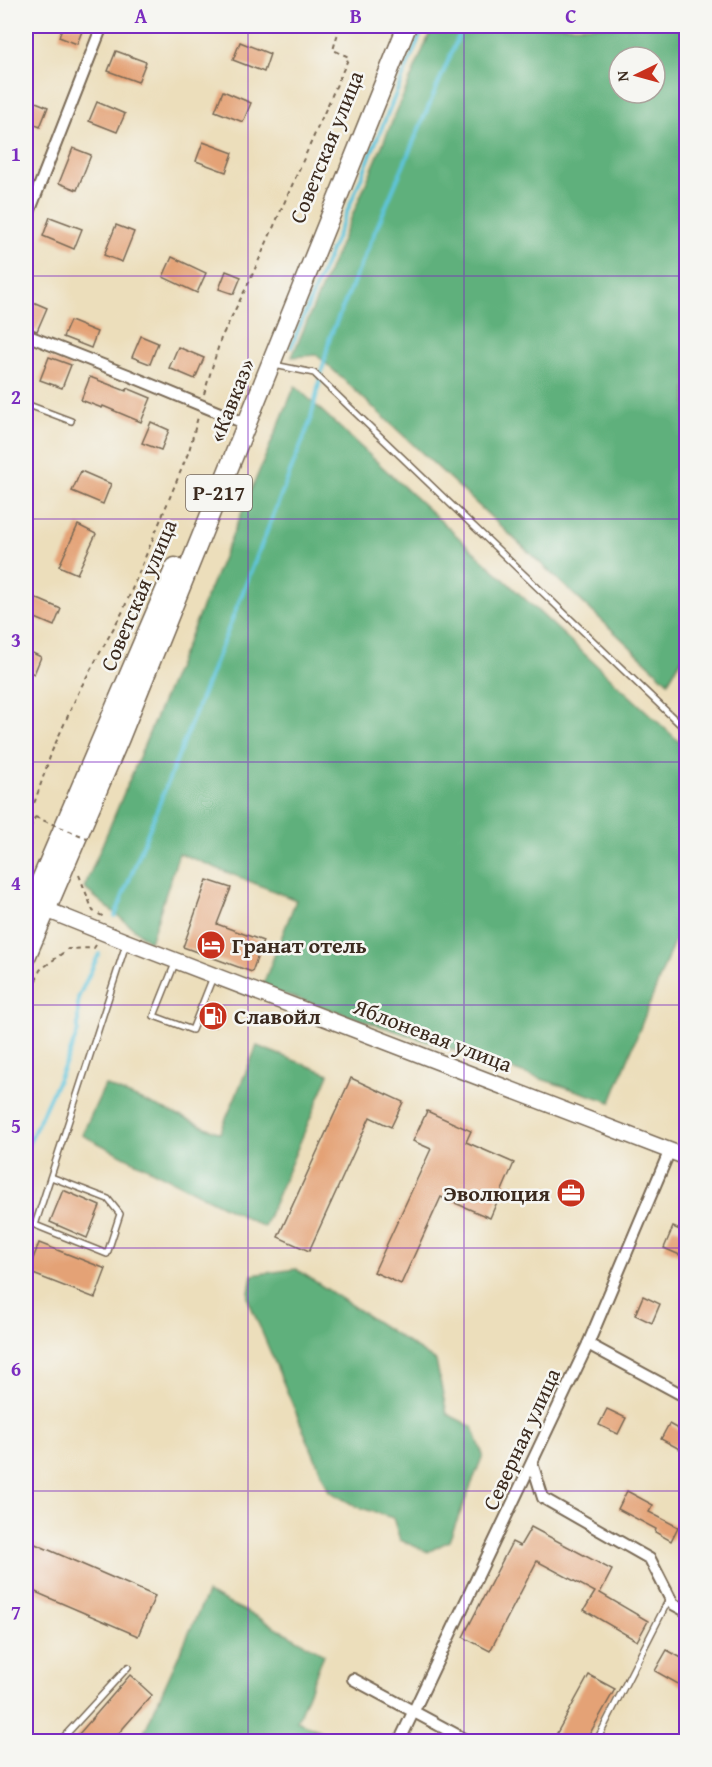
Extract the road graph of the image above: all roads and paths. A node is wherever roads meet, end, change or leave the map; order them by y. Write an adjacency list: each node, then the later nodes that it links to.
1 (102, 26): 5 (street)
2 (340, 26): 9 (path)
3 (401, 26): 7 (highway, Советская улица / Р-217)
4 (407, 26): 7 (highway, «Кавказ» / Р-217)
5 (26, 220)
6 (26, 335): 9 (street)
7 (267, 363): 11 (highway, Советская улица / Р-217); 12 (lane); 16 (highway, «Кавказ» / Р-217)
8 (26, 404): 10 (lane)
9 (201, 404): 11 (street); 13 (path)
10 (72, 421)
11 (239, 421): 16 (highway, Советская улица / Р-217)
12 (687, 730)
13 (26, 819)
14 (26, 834): 15 (path, bridge)
15 (87, 838)
16 (32, 907): 17 (street, Яблоневая улица); 18 (highway, «Кавказ» / Р-217)
17 (127, 942): 19 (street, Яблоневая улица); 23 (lane)
18 (26, 957)
19 (176, 961): 20 (street, Яблоневая улица); 20 (lane)
20 (214, 976): 21 (street, Яблоневая улица)
21 (670, 1150): 22 (street, Яблоневая улица); 24 (street, Северная улица)
22 (687, 1156)
23 (51, 1177): 23 (lane)
24 (588, 1344): 25 (street); 26 (street, Северная улица)
25 (687, 1396)
26 (532, 1463): 27 (street); 31 (street, Северная улица)
27 (670, 1598): 28 (street); 35 (lane)
28 (687, 1611)
29 (128, 1667): 32 (lane)
30 (353, 1679): 31 (street)
31 (413, 1711): 33 (street, Северная улица); 34 (street)
32 (59, 1742)
33 (399, 1742)
34 (470, 1742)
35 (596, 1742)

